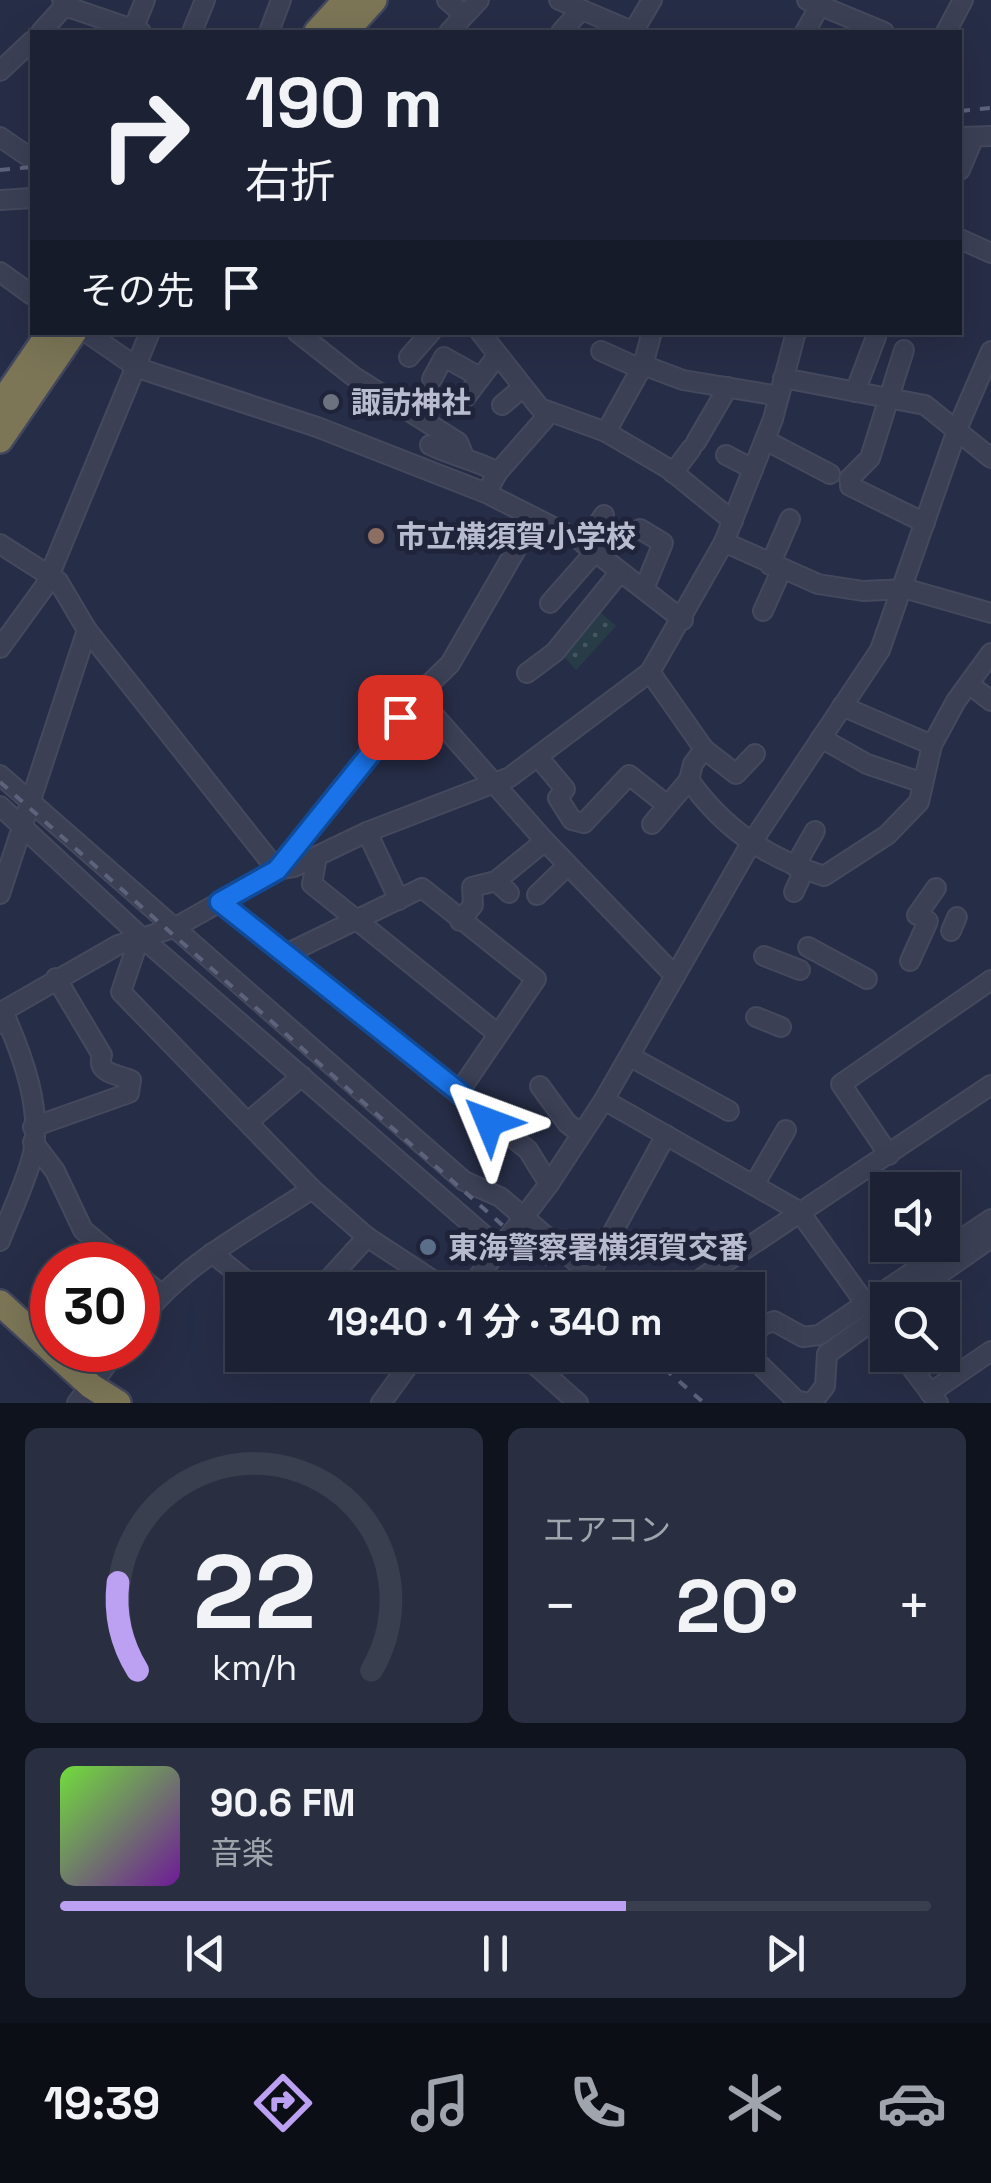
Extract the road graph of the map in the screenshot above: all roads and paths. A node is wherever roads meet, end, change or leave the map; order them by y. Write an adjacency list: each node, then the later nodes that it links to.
1 (145, 0): 17 (street)
2 (205, 0): 18 (street)
3 (281, 0): 19 (street)
4 (346, 0): 20 (highway)
5 (374, 0): 21 (highway)
6 (447, 0): 14 (street)
7 (478, 0): 14 (street)
8 (560, 0): 13 (street)
9 (652, 0): 25 (street)
10 (962, 0): 28 (street)
11 (67, 2): 15 (street); 16 (street)
12 (817, 2): 26 (street); 27 (street)
13 (581, 10): 23 (street); 24 (street)
14 (464, 15): 22 (street)
15 (44, 30)
16 (131, 30)
17 (137, 30)
18 (193, 30)
19 (270, 30)
20 (319, 30)
21 (347, 30)
22 (451, 30)
23 (563, 30)
24 (629, 30)
25 (635, 30)
26 (807, 30)
27 (880, 30)
28 (947, 30)
29 (30, 43): 30 (street)
30 (0, 71)
31 (975, 136): 34 (street)
32 (0, 137): 33 (street)
33 (30, 158)
34 (962, 165)
35 (30, 198): 36 (street)
36 (0, 200)
37 (963, 247): 38 (street)
38 (991, 253)
39 (0, 272): 40 (street)
40 (30, 294)
41 (48, 335): 66 (highway)
42 (72, 335): 71 (highway)
43 (90, 335): 57 (street)
44 (149, 335): 57 (street)
45 (301, 335): 74 (street)
46 (428, 335): 55 (street)
47 (482, 335): 54 (street)
48 (651, 335): 56 (street)
49 (795, 335): 60 (street)
50 (876, 337): 63 (street)
51 (904, 350): 65 (street)
52 (600, 351): 56 (street)
53 (991, 351): 69 (street)
54 (498, 356): 58 (street); 61 (street)
55 (409, 358)
56 (642, 367): 62 (street); 70 (street)
57 (138, 368): 81 (street); 93 (street)
58 (478, 376): 59 (street); 64 (street)
59 (432, 379)
60 (781, 387): 62 (street); 63 (street); 72 (street)
61 (522, 388): 67 (street); 68 (street)
62 (728, 388): 79 (street)
63 (855, 392): 65 (street)
64 (465, 398)
65 (888, 398): 69 (street); 86 (street)
66 (0, 404)
67 (502, 405)
68 (549, 414): 70 (street); 78 (street)
69 (958, 427): 76 (street); 86 (street)
70 (606, 432): 79 (street)
71 (0, 440)
72 (765, 440): 77 (street); 80 (street)
73 (430, 445): 74 (street)
74 (463, 454): 78 (street)
75 (726, 455): 77 (street)
76 (991, 458)
77 (754, 469): 85 (street)
78 (498, 472): 81 (street)
79 (673, 473): 85 (street)
80 (830, 474)
81 (486, 493): 84 (street)
82 (604, 514): 90 (street)
83 (790, 519): 91 (street)
84 (533, 520): 90 (street); 106 (street)
85 (733, 521): 88 (street)
86 (925, 523): 95 (street)
87 (640, 529): 94 (street)
88 (724, 542): 91 (street); 99 (street)
89 (0, 544): 93 (street)
90 (590, 548): 92 (street); 96 (street)
91 (775, 568): 95 (street); 97 (street)
92 (620, 572): 94 (street); 104 (street)
93 (51, 574): 100 (street); 101 (street)
94 (644, 590): 99 (street)
95 (902, 591): 98 (street); 108 (street)
96 (550, 602)
97 (763, 612)
98 (991, 613)
99 (683, 620): 103 (street)
100 (87, 630): 118 (street); 130 (street)
101 (0, 648)
102 (991, 652): 105 (street)
103 (650, 672): 111 (street); 113 (street)
104 (528, 673)
105 (969, 684): 107 (street); 110 (street)
106 (417, 696): 117 (street); 130 (street)
107 (991, 701)
108 (842, 706): 109 (street); 110 (street)
109 (821, 738): 116 (street); 126 (street)
110 (932, 745): 116 (street)
111 (704, 749): 112 (street); 115 (street)
112 (755, 754)
113 (538, 757): 117 (street); 119 (street)
114 (0, 775): 118 (street)
115 (689, 780): 119 (street); 126 (street)
116 (924, 782): 129 (street)
117 (496, 783): 124 (street); 125 (street)
118 (30, 801): 121 (street); 139 (street)
119 (667, 805): 122 (street)
120 (0, 806): 121 (street)
121 (23, 824): 133 (street); 140 (street)
122 (652, 824)
123 (815, 831): 129 (street)
124 (367, 832): 127 (street); 135 (street)
125 (545, 841): 128 (street); 138 (street)
126 (750, 845): 129 (street); 146 (street)
127 (317, 856): 130 (street); 137 (street)
128 (568, 865): 134 (street); 146 (street)
129 (799, 868): 132 (street)
130 (277, 870): 136 (street)
131 (936, 888): 144 (street)
132 (794, 892)
133 (0, 894)
134 (537, 894)
135 (399, 900): 137 (street); 138 (street)
136 (220, 902): 139 (street); 142 (street)
137 (355, 920): 142 (street); 153 (street)
138 (460, 921): 153 (street)
139 (174, 928): 140 (street); 172 (street)
140 (140, 936): 147 (street); 155 (street); 161 (street)
141 (808, 947): 148 (street)
142 (286, 954): 158 (street)
143 (764, 956): 145 (street)
144 (910, 961)
145 (800, 970)
146 (674, 976): 154 (street)
147 (56, 978): 150 (street); 164 (street)
148 (867, 979)
149 (989, 986): 166 (street)
150 (1, 1014): 164 (street)
151 (756, 1017): 152 (street)
152 (781, 1026)
153 (498, 1034): 158 (street)
154 (631, 1057): 159 (street); 160 (street)
155 (302, 1076): 161 (street); 177 (street)
156 (991, 1085): 166 (street)
157 (540, 1086): 163 (street)
158 (459, 1092): 167 (street)
159 (604, 1100): 163 (street); 165 (street)
160 (730, 1110)
161 (248, 1122): 169 (street)
162 (786, 1130): 168 (street)
163 (581, 1134): 167 (street)
164 (33, 1135): 175 (street); 176 (street)
165 (666, 1135): 168 (street); 184 (street)
166 (889, 1155): 170 (street)
167 (549, 1184): 172 (street)
168 (754, 1185): 170 (street)
169 (312, 1189): 173 (street); 178 (street)
170 (799, 1211): 185 (street); 191 (street)
171 (991, 1219): 186 (street)
172 (523, 1220): 177 (street); 183 (street)
173 (366, 1237): 180 (street); 181 (street)
174 (991, 1238): 187 (street)
175 (0, 1241)
176 (97, 1242)
177 (500, 1249): 182 (street)
178 (212, 1253): 179 (street); 188 (street)
179 (236, 1272)
180 (336, 1272)
181 (420, 1272)
182 (482, 1272)
183 (588, 1272)
184 (591, 1272)
185 (710, 1272)
186 (912, 1282)
187 (928, 1282)
188 (162, 1295): 189 (street)
189 (160, 1297)
190 (0, 1302): 199 (highway)
191 (870, 1303)
192 (870, 1314): 204 (street)
193 (870, 1316): 204 (street)
194 (991, 1351): 200 (street)
195 (101, 1372): 199 (street)
196 (404, 1372): 203 (street)
197 (542, 1372): 201 (street)
198 (915, 1372): 200 (street)
199 (84, 1394): 202 (highway)
200 (934, 1398)
201 (573, 1401)
202 (118, 1403)
203 (381, 1403)
204 (812, 1403)

